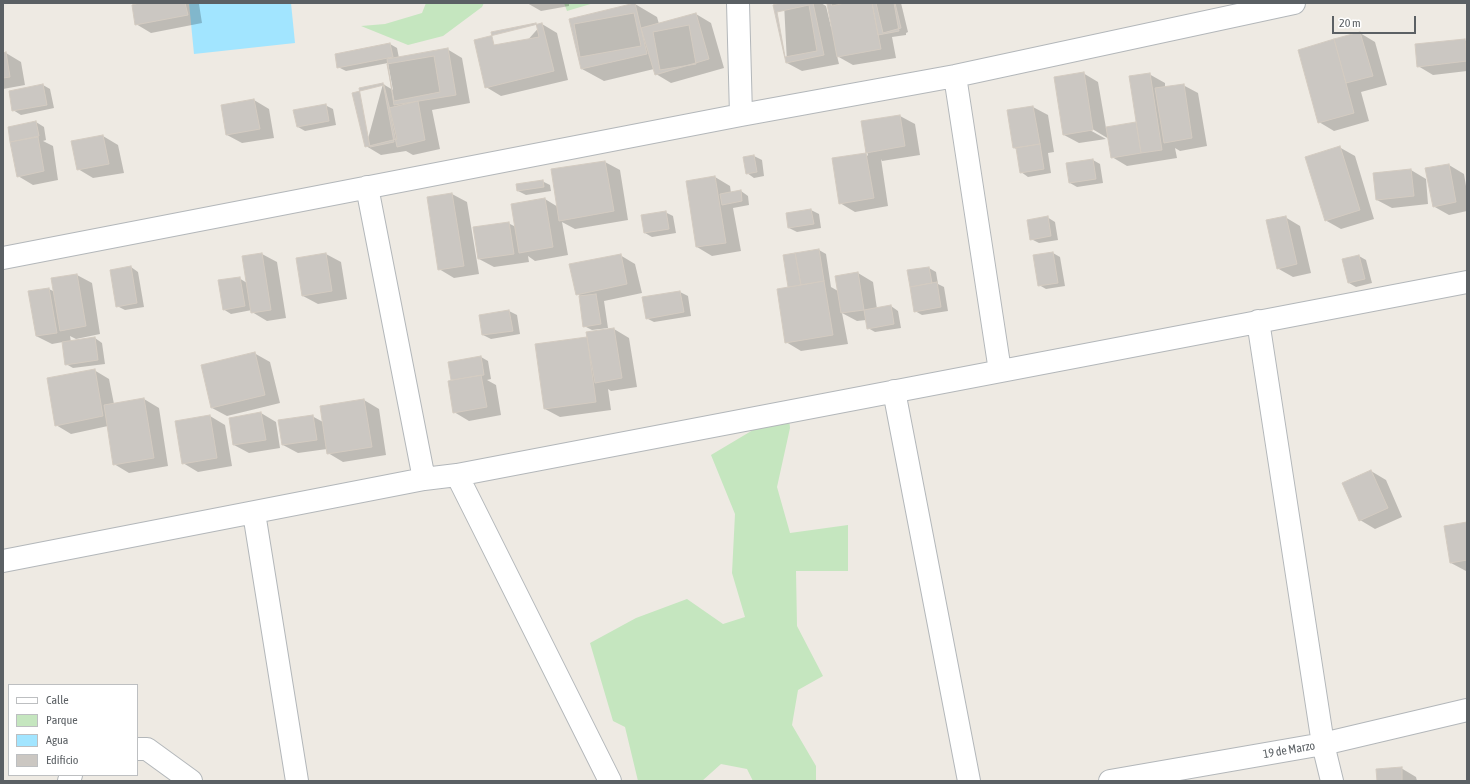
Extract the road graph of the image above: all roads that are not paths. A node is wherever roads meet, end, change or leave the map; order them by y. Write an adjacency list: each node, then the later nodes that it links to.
1 (738, 3): 4 (street)
2 (1294, 3): 3 (street)
3 (955, 76): 4 (street); 9 (street)
4 (741, 115): 5 (street)
5 (367, 187): 6 (street); 12 (street)
6 (3, 258)
7 (1467, 282): 8 (street)
8 (1258, 321): 9 (street); 16 (street)
9 (1000, 371): 10 (street)
10 (894, 391): 11 (street); 21 (street)
11 (457, 474): 12 (street); 20 (street)
12 (424, 479): 13 (street)
13 (254, 513): 14 (street); 19 (street)
14 (3, 561)
15 (1467, 710): 16 (street, 19 de Marzo)
16 (1323, 744): 22 (street, 19 de Marzo); 23 (street)
17 (138, 749): 18 (street)
18 (191, 781)
19 (297, 781)
20 (610, 781)
21 (969, 781)
22 (1110, 781)
23 (1332, 781)

